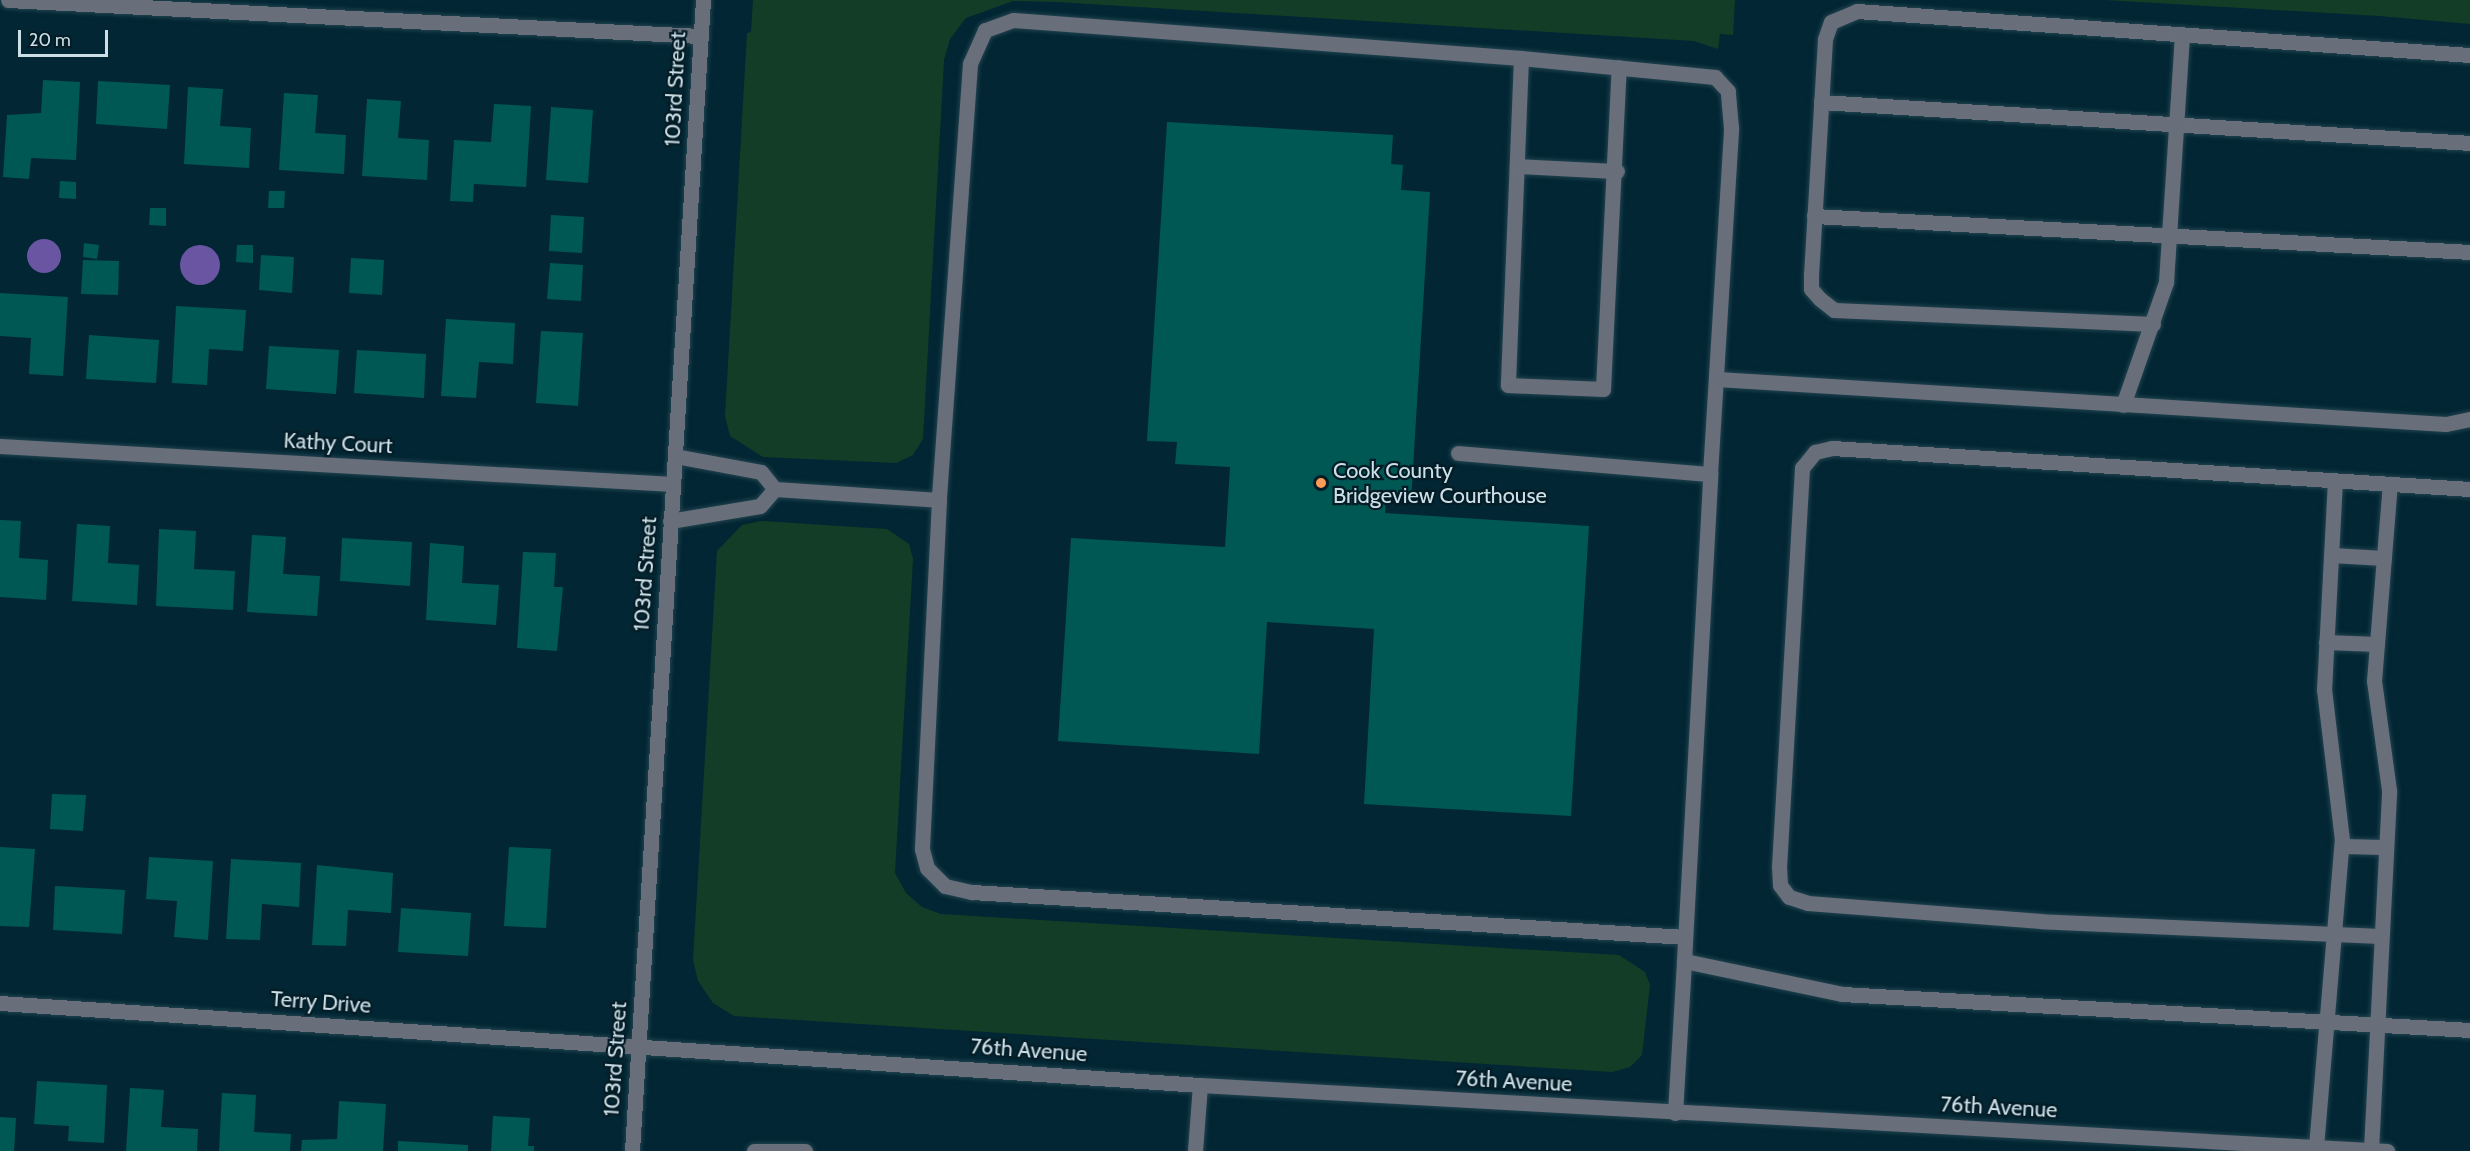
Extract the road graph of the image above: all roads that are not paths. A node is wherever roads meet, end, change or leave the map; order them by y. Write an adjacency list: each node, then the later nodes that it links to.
1 (8, 0): 4 (street)
2 (703, 0): 4 (street, 103rd Street)
3 (2182, 35): 5 (street); 8 (street); 9 (street)
4 (700, 36): 22 (street, 103rd Street)
5 (2470, 55)
6 (1521, 58): 7 (street); 11 (street); 29 (street)
7 (1619, 67): 12 (street); 17 (street)
8 (1821, 102): 9 (street); 13 (street)
9 (2176, 124): 10 (street); 14 (street)
10 (2470, 143)
11 (1517, 166): 12 (street); 12 (street)
12 (1617, 171)
13 (1814, 216): 14 (street); 16 (street)
14 (2169, 235): 15 (street); 16 (street)
15 (2470, 252)
16 (2153, 324): 18 (street)
17 (1717, 379): 18 (street); 23 (street)
18 (2123, 405): 19 (street)
19 (2470, 419)
20 (0, 446): 25 (street, Kathy Court)
21 (1458, 453): 23 (street)
22 (675, 456): 25 (street, 103rd Street); 27 (street)
23 (1710, 474): 39 (street)
24 (2335, 480): 26 (street); 31 (street); 37 (street)
25 (673, 484): 30 (street, 103rd Street)
26 (2390, 484): 28 (street); 32 (street)
27 (775, 489): 29 (street); 30 (street)
28 (2470, 489)
29 (939, 500): 39 (street)
30 (670, 521): 45 (street, 103rd Street)
31 (2331, 555): 32 (street); 33 (street)
32 (2384, 558): 34 (street)
33 (2326, 642): 34 (street); 35 (street)
34 (2377, 644): 36 (street)
35 (2342, 846): 36 (street); 37 (street)
36 (2385, 847): 38 (street)
37 (2334, 935): 38 (street); 42 (street)
38 (2380, 936): 43 (street)
39 (1685, 937): 40 (street)
40 (1684, 961): 42 (street); 47 (street)
41 (0, 1004): 45 (street, Terry Drive)
42 (2325, 1023): 43 (street); 49 (street)
43 (2374, 1025): 44 (street); 50 (street)
44 (2470, 1030)
45 (639, 1045): 46 (street, 76th Avenue); 51 (street, 103rd Street)
46 (1200, 1085): 47 (street, 76th Avenue); 54 (street)
47 (1675, 1113): 48 (street, 76th Avenue)
48 (2261, 1147): 49 (street, 76th Avenue)
49 (2316, 1147): 50 (street, 76th Avenue)
50 (2379, 1150)
51 (632, 1151)
52 (754, 1151): 53 (street)
53 (805, 1151)
54 (1195, 1151)

